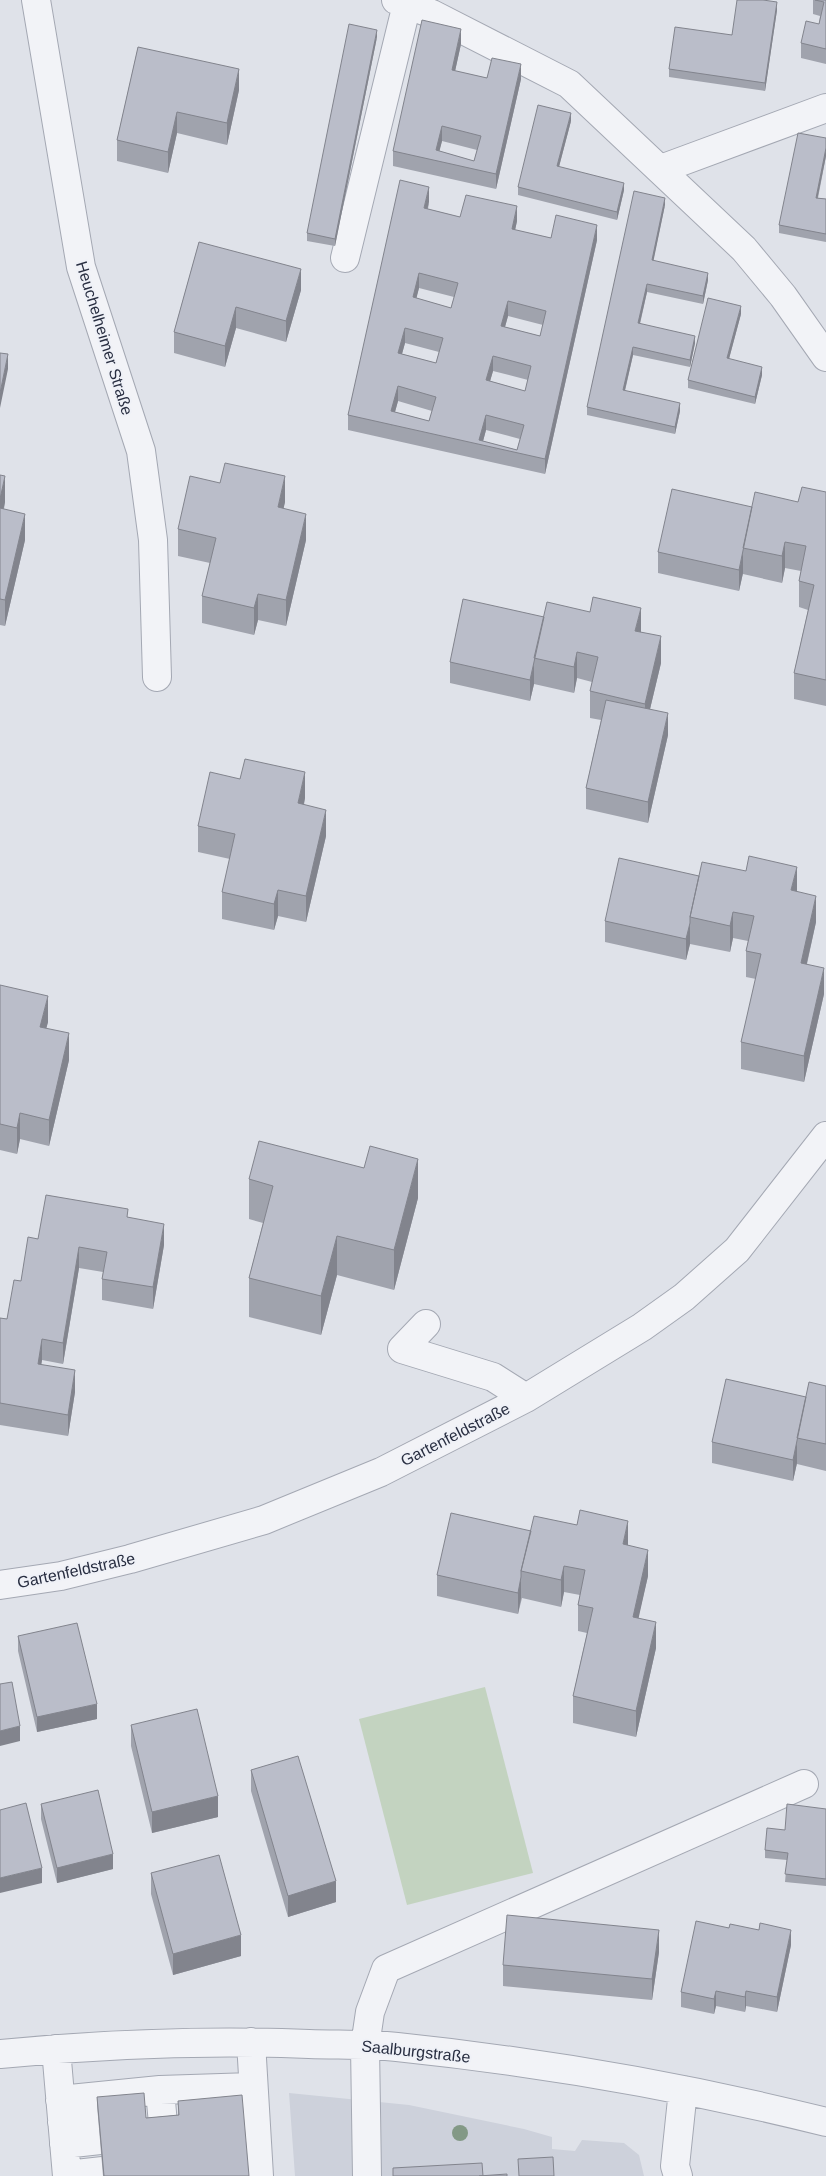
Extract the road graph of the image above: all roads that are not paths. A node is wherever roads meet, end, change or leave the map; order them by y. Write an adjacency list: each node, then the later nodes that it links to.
1 (36, 0): 7 (street, Heuchelheimer Straße)
2 (402, 2): 4 (street); 5 (street)
3 (826, 108): 4 (street)
4 (661, 169): 6 (street)
5 (345, 258)
6 (826, 357)
7 (156, 677)
8 (826, 1136): 10 (street, Gartenfeldstraße)
9 (426, 1324): 10 (street)
10 (526, 1398): 11 (street, Gartenfeldstraße)
11 (0, 1585)
12 (804, 1784): 14 (street)
13 (252, 2042): 14 (street, Saalburgstraße); 15 (street, Saalburgstraße); 17 (street)
14 (365, 2046): 18 (street, Saalburgstraße); 23 (street)
15 (56, 2049): 16 (street, Saalburgstraße); 20 (street)
16 (0, 2054)
17 (252, 2087): 20 (street); 22 (street)
18 (683, 2090): 19 (street, Saalburgstraße); 24 (street)
19 (820, 2122)
20 (64, 2146): 21 (street)
21 (100, 2146)
22 (259, 2176)
23 (367, 2176)
24 (678, 2176)

